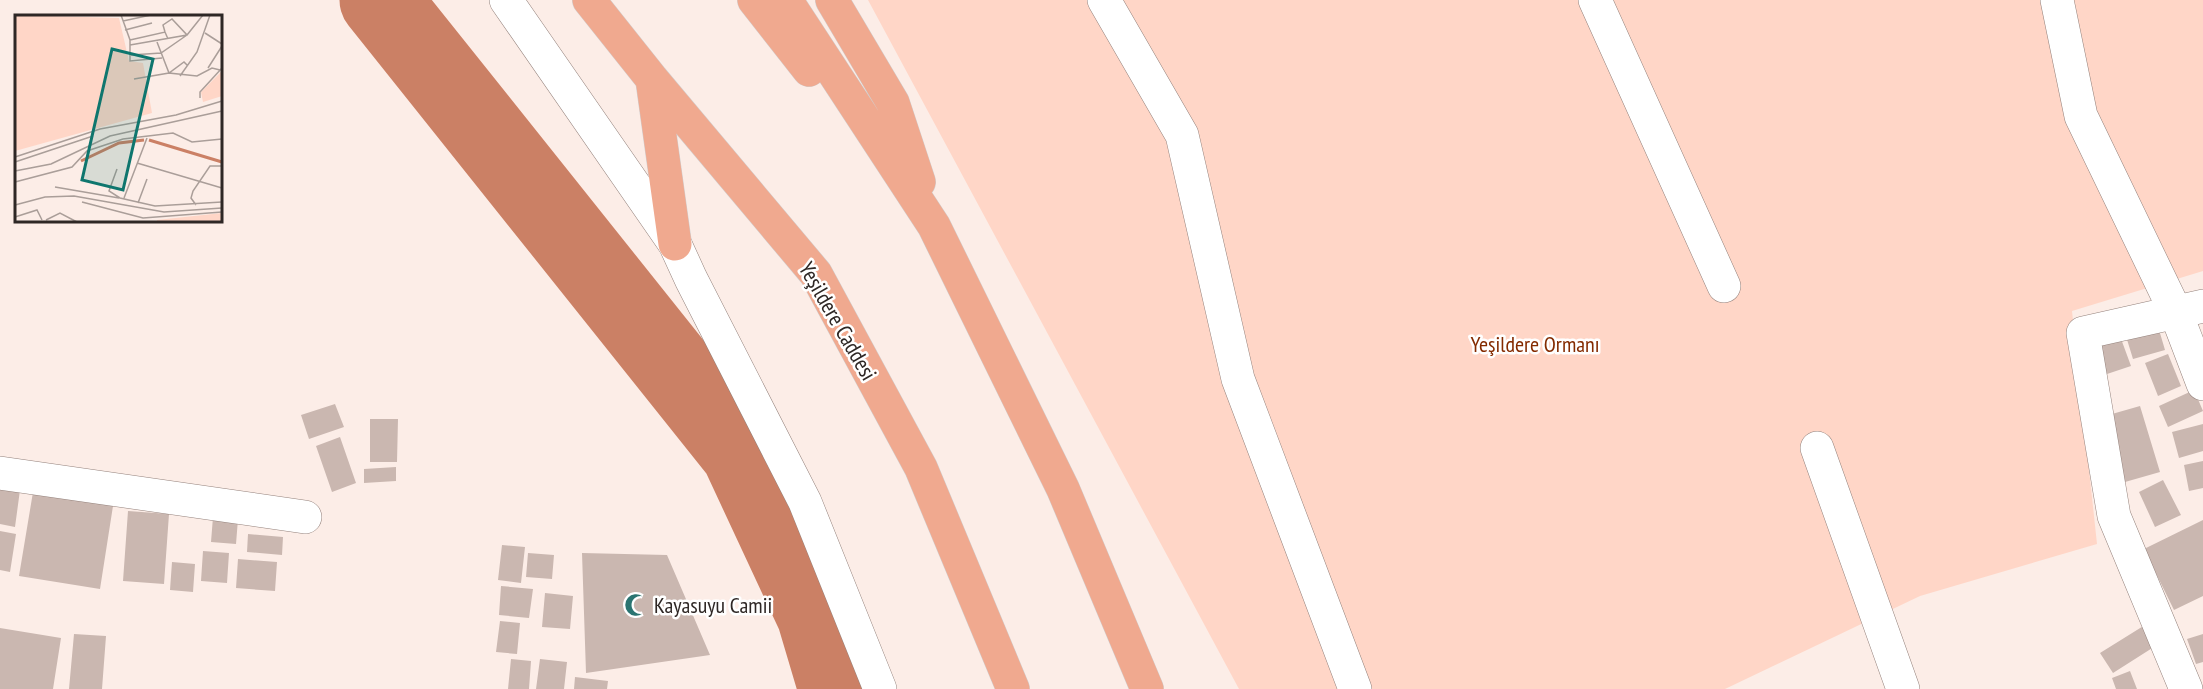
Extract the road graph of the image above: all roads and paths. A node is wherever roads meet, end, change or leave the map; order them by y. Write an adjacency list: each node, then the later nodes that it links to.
1 (506, 0): 11 (street)
2 (589, 0): 9 (highway, Yeşildere Caddesi)
3 (754, 0): 10 (highway)
4 (786, 0): 10 (highway)
5 (832, 0): 10 (highway)
6 (1104, 0): 21 (street)
7 (1594, 0): 12 (street)
8 (2057, 0): 13 (street)
9 (651, 79): 11 (highway); 19 (highway, Yeşildere Caddesi)
10 (934, 226): 20 (highway)
11 (675, 244): 18 (street)
12 (1724, 286)
13 (2190, 309): 14 (street); 23 (street)
14 (2203, 384)
15 (1816, 448): 22 (street)
16 (0, 473): 17 (street)
17 (305, 518)
18 (880, 689)
19 (1013, 689)
20 (1147, 689)
21 (1355, 689)
22 (1903, 689)
23 (2186, 689)

